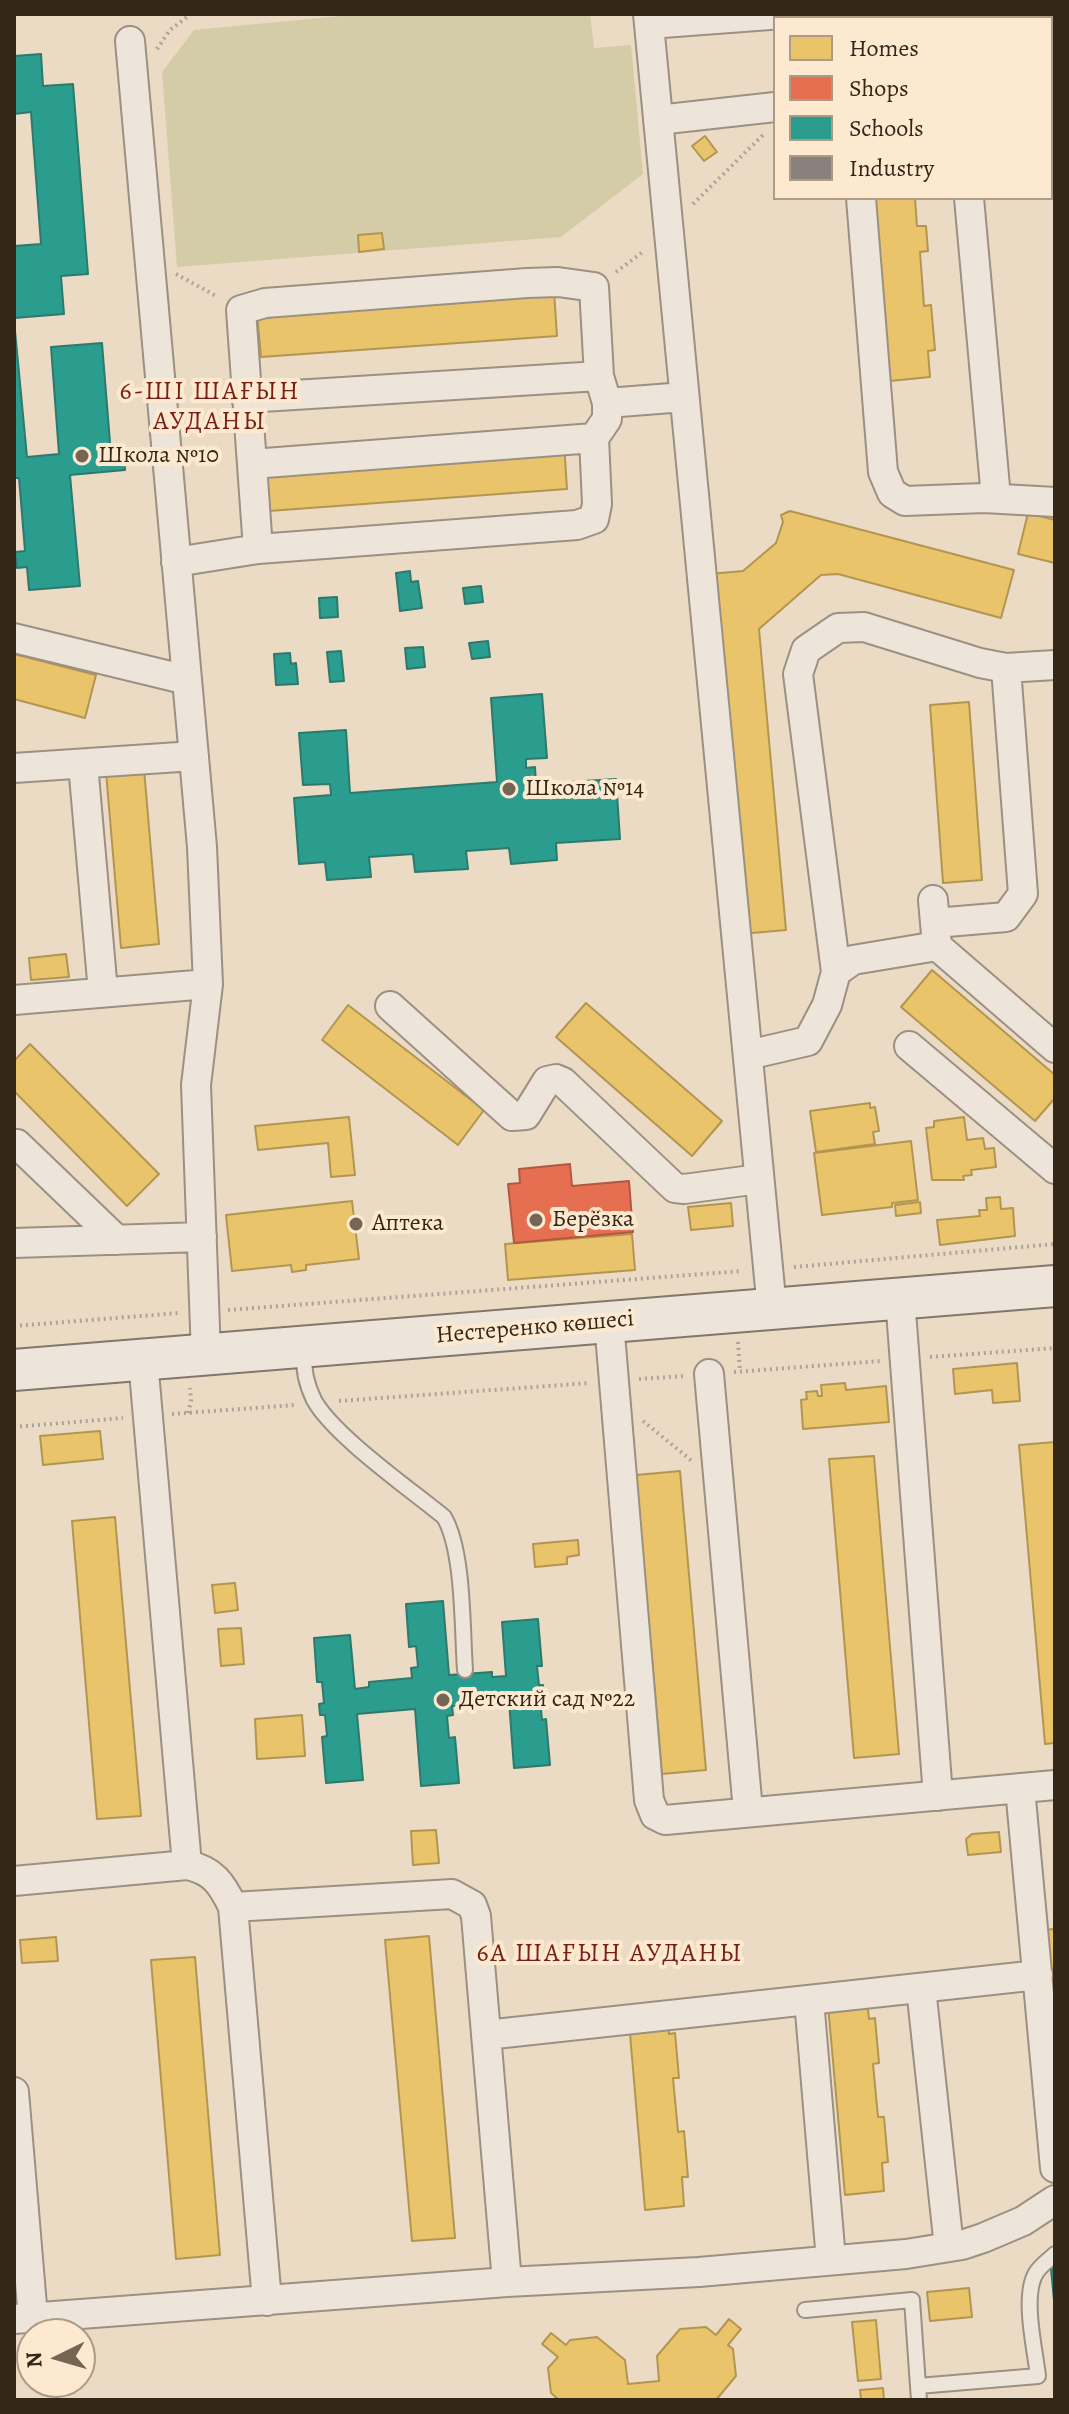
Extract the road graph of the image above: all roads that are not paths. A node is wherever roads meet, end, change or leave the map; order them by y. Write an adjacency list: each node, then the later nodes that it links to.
1 (783, 14): 2 (street)
2 (649, 19): 5 (street)
3 (130, 41): 17 (street)
4 (773, 107): 5 (street)
5 (658, 120): 9 (street)
6 (861, 200): 14 (street)
7 (969, 200): 14 (street)
8 (599, 376): 10 (street); 10 (street); 11 (street)
9 (684, 397): 11 (street); 33 (street)
10 (246, 398): 13 (street)
11 (607, 403): 12 (street)
12 (594, 438): 13 (street); 16 (street)
13 (252, 464): 16 (street)
14 (996, 498): 15 (street)
15 (1055, 502)
16 (258, 549): 17 (street)
17 (176, 562): 21 (street)
18 (14, 638): 21 (street)
19 (1055, 665): 20 (street)
20 (1006, 668): 25 (street); 26 (street)
21 (187, 680): 22 (street)
22 (194, 756): 23 (street); 27 (street)
23 (83, 764): 24 (street); 28 (street)
24 (14, 768)
25 (935, 923): 26 (street); 32 (street)
26 (836, 972): 33 (street)
27 (208, 984): 28 (street); 37 (street)
28 (103, 992): 29 (street)
29 (14, 1000)
30 (390, 1006): 36 (street)
31 (909, 1046): 35 (street)
32 (1055, 1048)
33 (748, 1055): 36 (street)
34 (14, 1144): 38 (street)
35 (1055, 1169)
36 (759, 1179): 42 (street)
37 (202, 1237): 38 (street); 45 (street)
38 (117, 1240): 39 (street)
39 (14, 1243)
40 (1055, 1286): 41 (main road, Нестеренко көшесі)
41 (900, 1298): 42 (main road, Нестеренко көшесі); 52 (street)
42 (772, 1309): 43 (main road, Нестеренко көшесі)
43 (609, 1322): 44 (main road, Нестеренко көшесі); 53 (street)
44 (304, 1347): 45 (main road, Нестеренко көшесі); 49 (lane)
45 (206, 1355): 46 (main road, Нестеренко көшесі)
46 (143, 1360): 47 (main road, Нестеренко көшесі); 54 (street)
47 (14, 1370)
48 (709, 1374): 53 (street)
49 (465, 1670)
50 (1055, 1785): 51 (street)
51 (1020, 1788): 52 (street); 57 (street)
52 (938, 1796): 53 (street)
53 (748, 1811)
54 (187, 1865): 55 (street); 56 (street)
55 (14, 1881)
56 (233, 1907): 60 (street); 68 (street)
57 (1038, 1975): 58 (street); 62 (street)
58 (921, 1988): 59 (street); 64 (street)
59 (809, 2000): 60 (street); 66 (street)
60 (486, 2035): 67 (street)
61 (14, 2092): 70 (street)
62 (1055, 2168)
63 (1055, 2200): 64 (street)
64 (949, 2247): 66 (street)
65 (1055, 2254): 71 (lane)
66 (831, 2260): 67 (street)
67 (507, 2282): 68 (street)
68 (267, 2301): 70 (street)
69 (805, 2310): 71 (lane)
70 (23, 2318)
71 (918, 2393)

